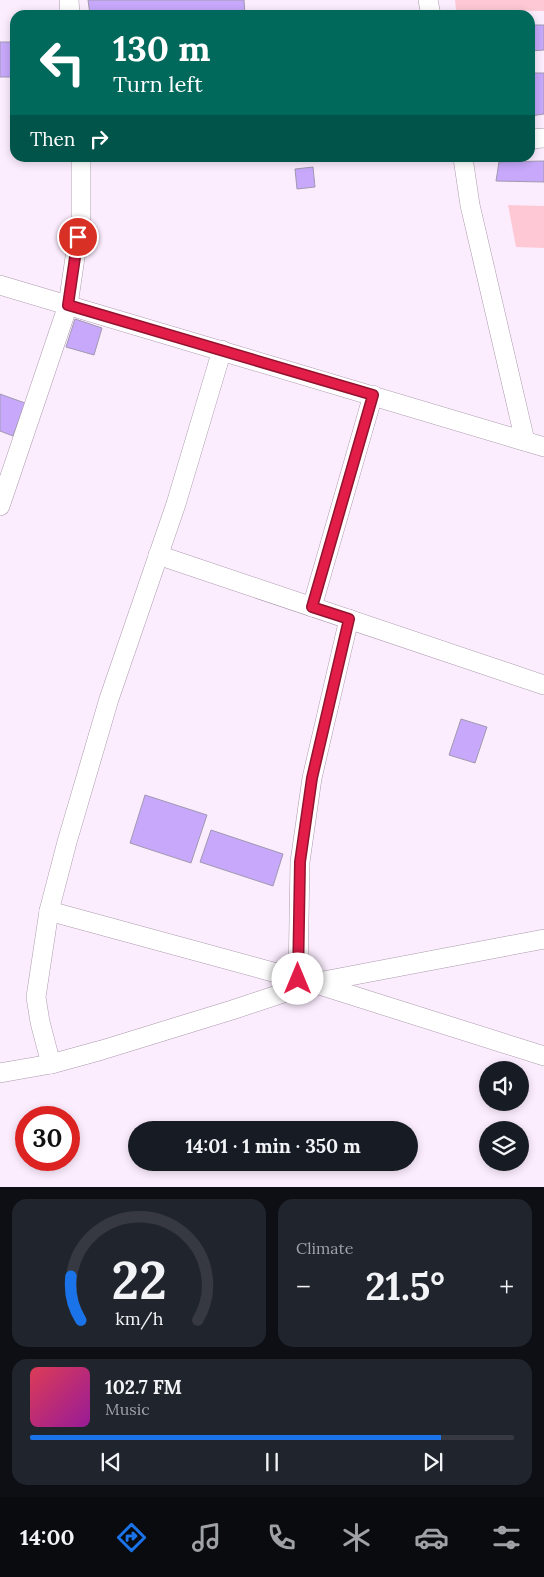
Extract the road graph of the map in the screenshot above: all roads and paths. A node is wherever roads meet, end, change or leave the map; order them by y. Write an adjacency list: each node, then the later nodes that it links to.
1 (81, 162): 4 (street)
2 (464, 162): 7 (street)
3 (0, 285): 4 (street)
4 (68, 305): 5 (street); 9 (street)
5 (222, 350): 6 (street); 10 (street)
6 (373, 395): 7 (street); 11 (street)
7 (525, 441): 8 (street)
8 (544, 447)
9 (0, 506)
10 (158, 555): 11 (street); 14 (street)
11 (312, 607): 12 (street)
12 (349, 619): 13 (street); 16 (street)
13 (544, 684)
14 (50, 911): 16 (street); 18 (street)
15 (544, 939): 16 (street)
16 (305, 981): 17 (street); 18 (street)
17 (544, 1056)
18 (51, 1064): 19 (street)
19 (0, 1073)

